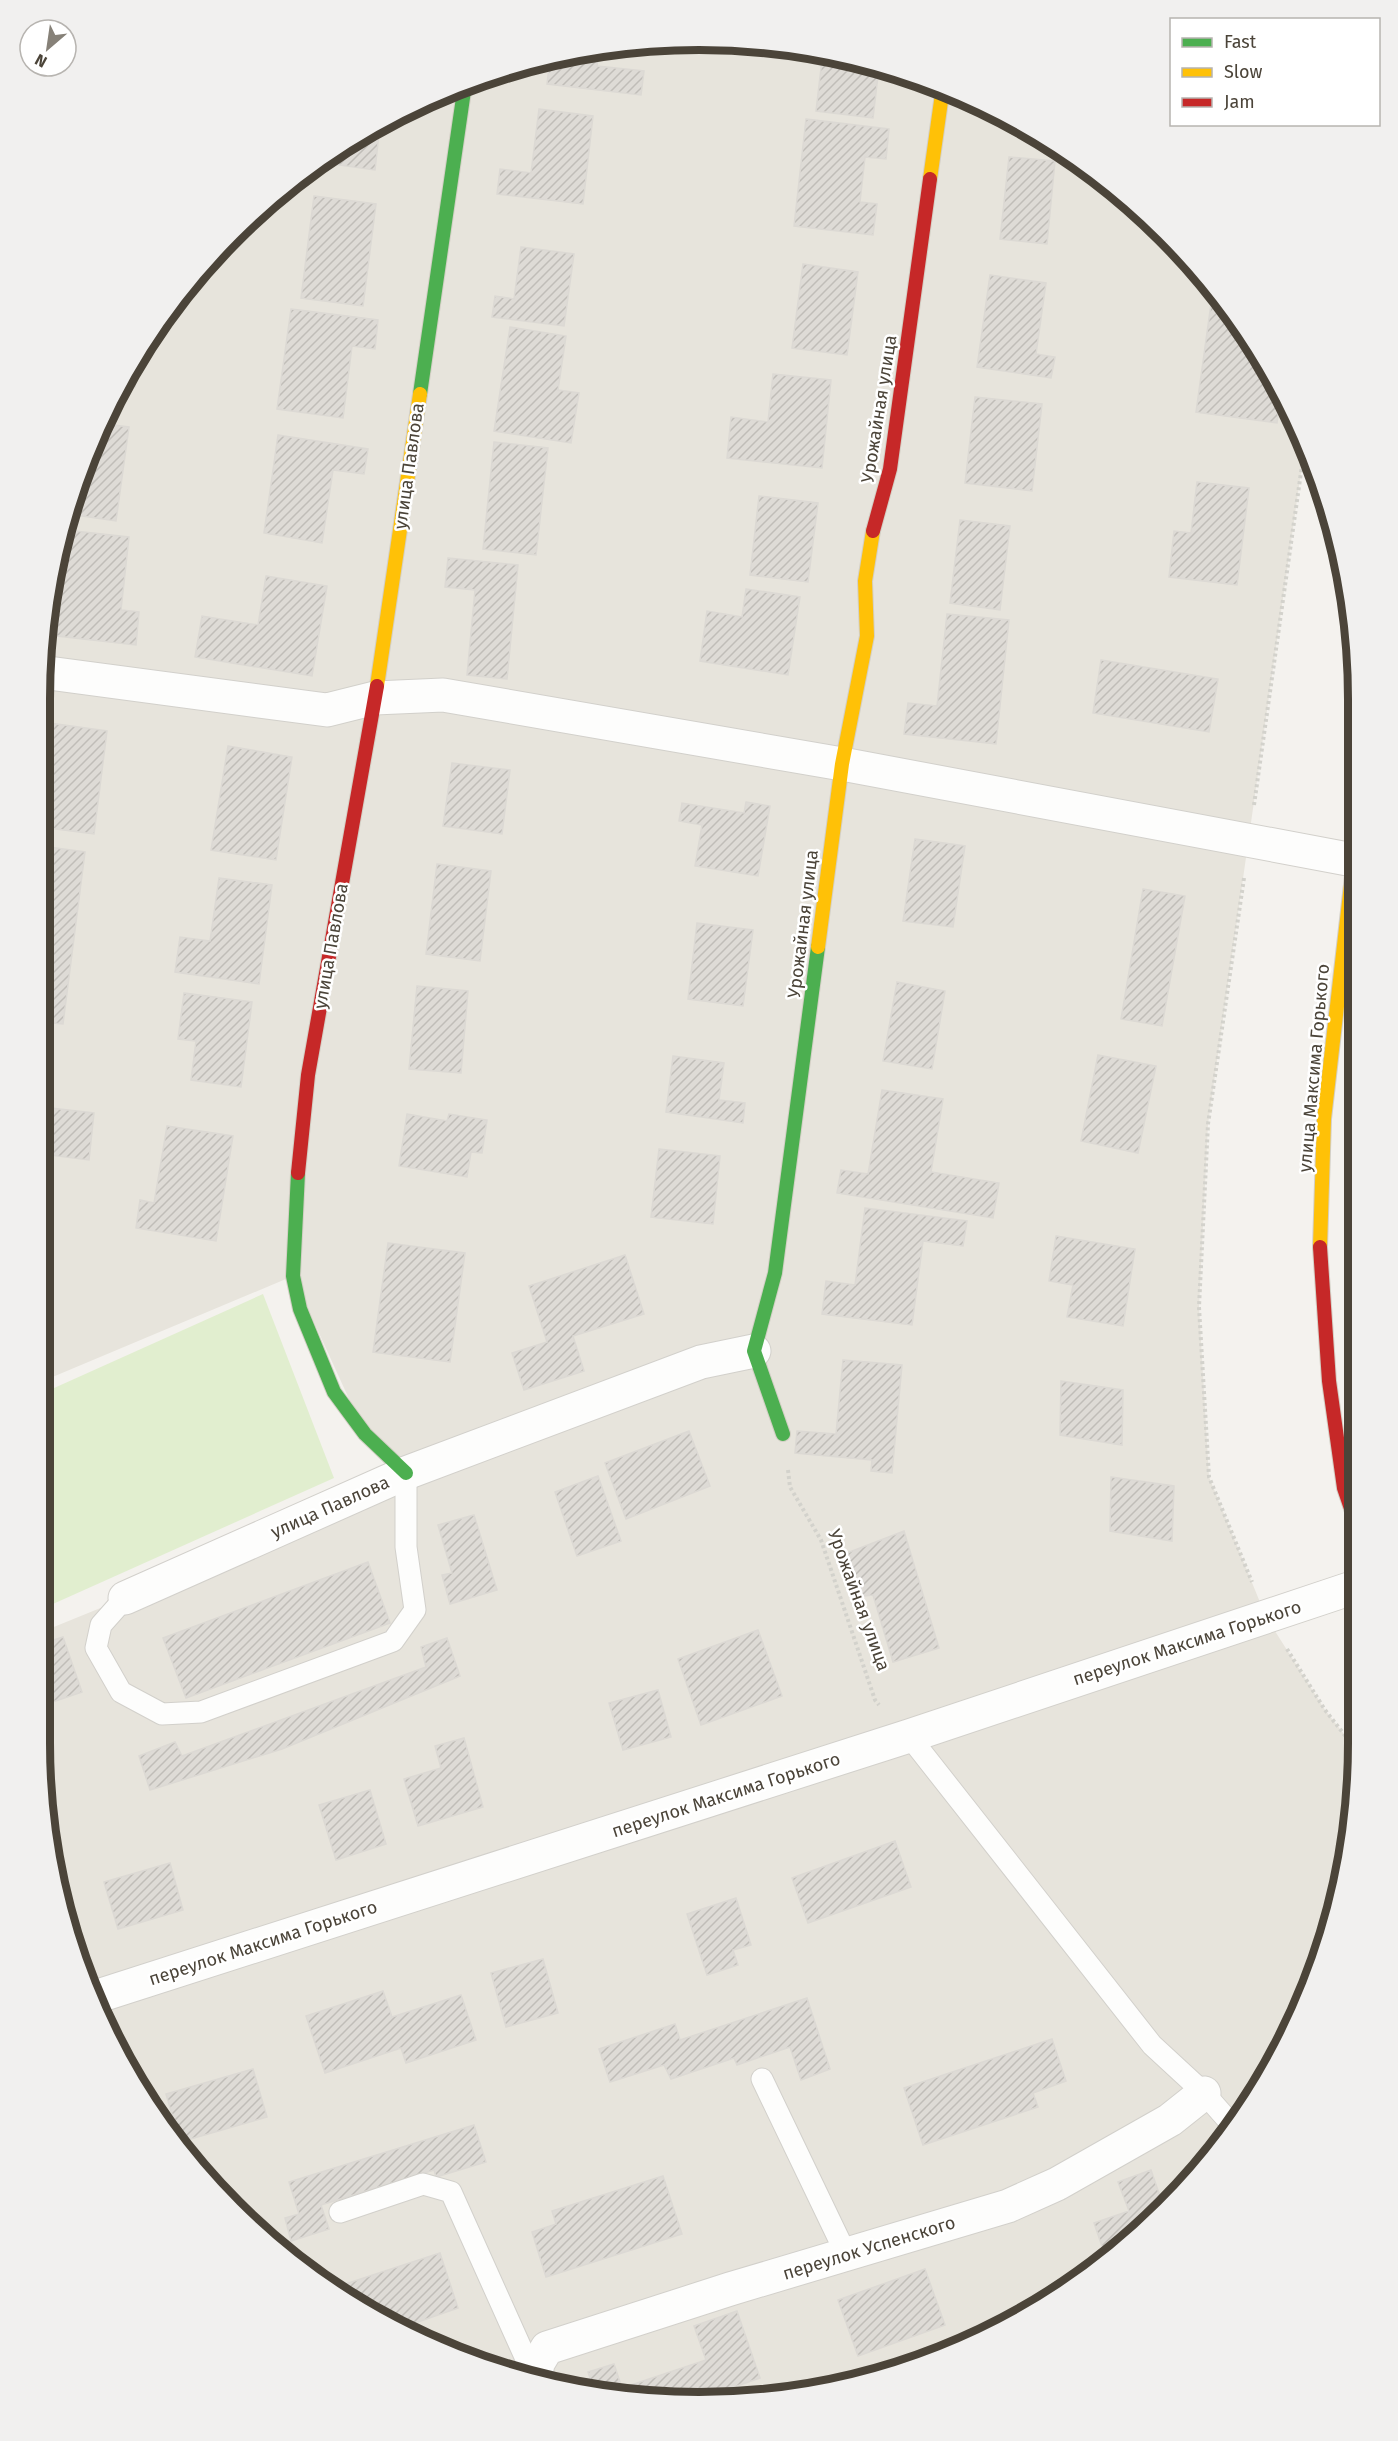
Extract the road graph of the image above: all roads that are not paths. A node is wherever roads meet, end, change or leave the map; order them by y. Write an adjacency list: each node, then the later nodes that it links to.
1 (464, 94): 4 (street, улица Павлова)
2 (942, 97): 5 (street, Урожайная улица)
3 (51, 673): 4 (street)
4 (375, 698): 5 (street); 10 (street, улица Павлова)
5 (842, 764): 6 (street); 8 (street, Урожайная улица)
6 (1348, 859)
7 (1348, 905): 11 (street, улица Максима Горького)
8 (754, 1352): 9 (street); 10 (street)
9 (783, 1434)
10 (406, 1473): 13 (street, улица Павлова); 13 (lane)
11 (1348, 1500)
12 (1348, 1589): 14 (street, переулок Максима Горького)
13 (125, 1598)
14 (909, 1736): 15 (street, переулок Максима Горького); 17 (lane)
15 (101, 1995)
16 (762, 2079): 20 (lane)
17 (1204, 2093): 18 (lane); 20 (street, переулок Успенского)
18 (1227, 2119)
19 (340, 2212): 21 (lane)
20 (846, 2254): 22 (street, переулок Успенского)
21 (530, 2369)
22 (537, 2370)

